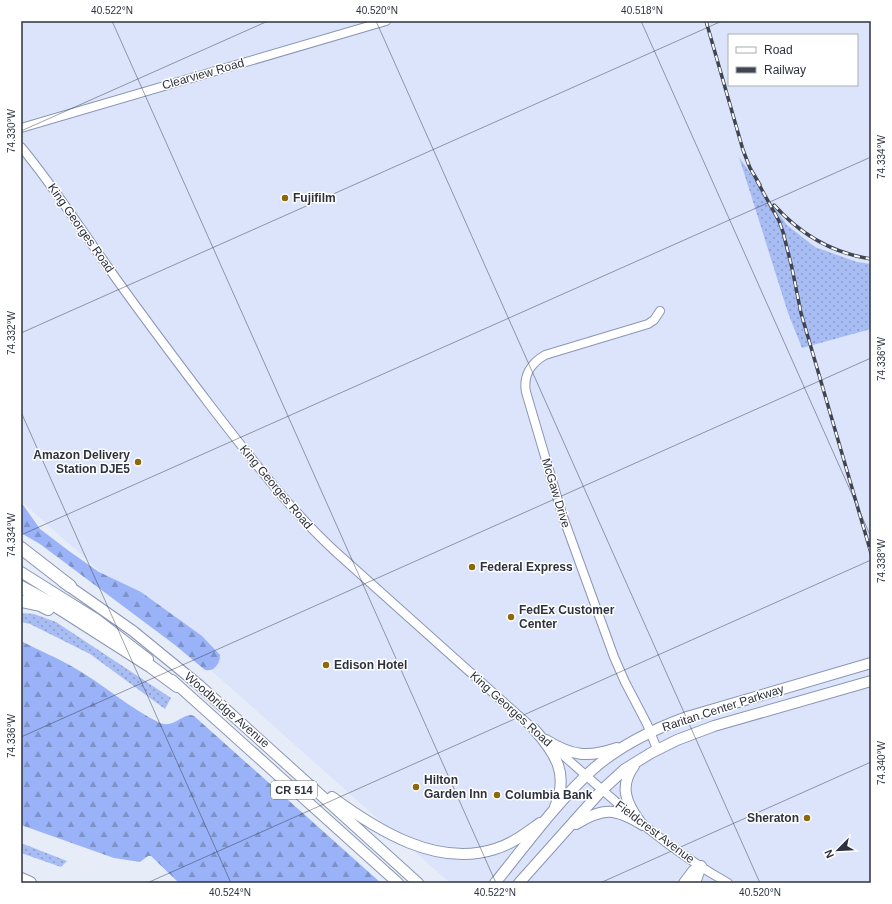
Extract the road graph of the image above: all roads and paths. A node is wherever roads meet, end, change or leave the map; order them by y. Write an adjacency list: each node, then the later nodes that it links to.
1 (386, 21): 2 (street, Clearview Road)
2 (21, 128)
3 (21, 147): 15 (street, King Georges Road)
4 (660, 311): 16 (street, McGaw Drive)
5 (21, 548): 8 (highway)
6 (21, 556): 8 (main road, Woodbridge Avenue / CR 514)
7 (21, 572): 14 (main road, Woodbridge Avenue / CR 514)
8 (70, 586): 20 (main road, Woodbridge Avenue / CR 514)
9 (21, 587): 11 (highway)
10 (21, 601): 11 (highway)
11 (96, 631): 14 (highway)
12 (871, 663): 16 (main road, Raritan Center Parkway)
13 (871, 681): 19 (main road, Raritan Center Parkway)
14 (177, 686): 30 (main road, Woodbridge Avenue / CR 514)
15 (534, 729): 17 (street, King Georges Road); 24 (main road)
16 (651, 733): 18 (main road, Raritan Center Parkway); 19 (street, McGaw Drive)
17 (546, 740): 18 (main road); 22 (street, King Georges Road)
18 (636, 741): 22 (main road, Raritan Center Parkway)
19 (657, 749): 21 (main road, Raritan Center Parkway)
20 (278, 755): 24 (main road); 31 (main road, Woodbridge Avenue / CR 514)
21 (638, 761): 23 (main road, Raritan Center Parkway); 25 (main road)
22 (586, 776): 23 (street, Fieldcrest Avenue); 24 (main road, Raritan Center Parkway)
23 (602, 790): 25 (street, Fieldcrest Avenue); 26 (main road, Raritan Center Parkway)
24 (553, 812): 32 (main road)
25 (643, 825): 26 (main road); 27 (street, Fieldcrest Avenue)
26 (563, 833): 33 (main road)
27 (701, 866): 34 (main road); 35 (main road); 36 (street, Fieldcrest Avenue)
28 (21, 879): 29 (highway)
29 (30, 883)
30 (398, 883)
31 (418, 883)
32 (495, 883)
33 (519, 883)
34 (684, 883)
35 (695, 883)
36 (728, 883)

